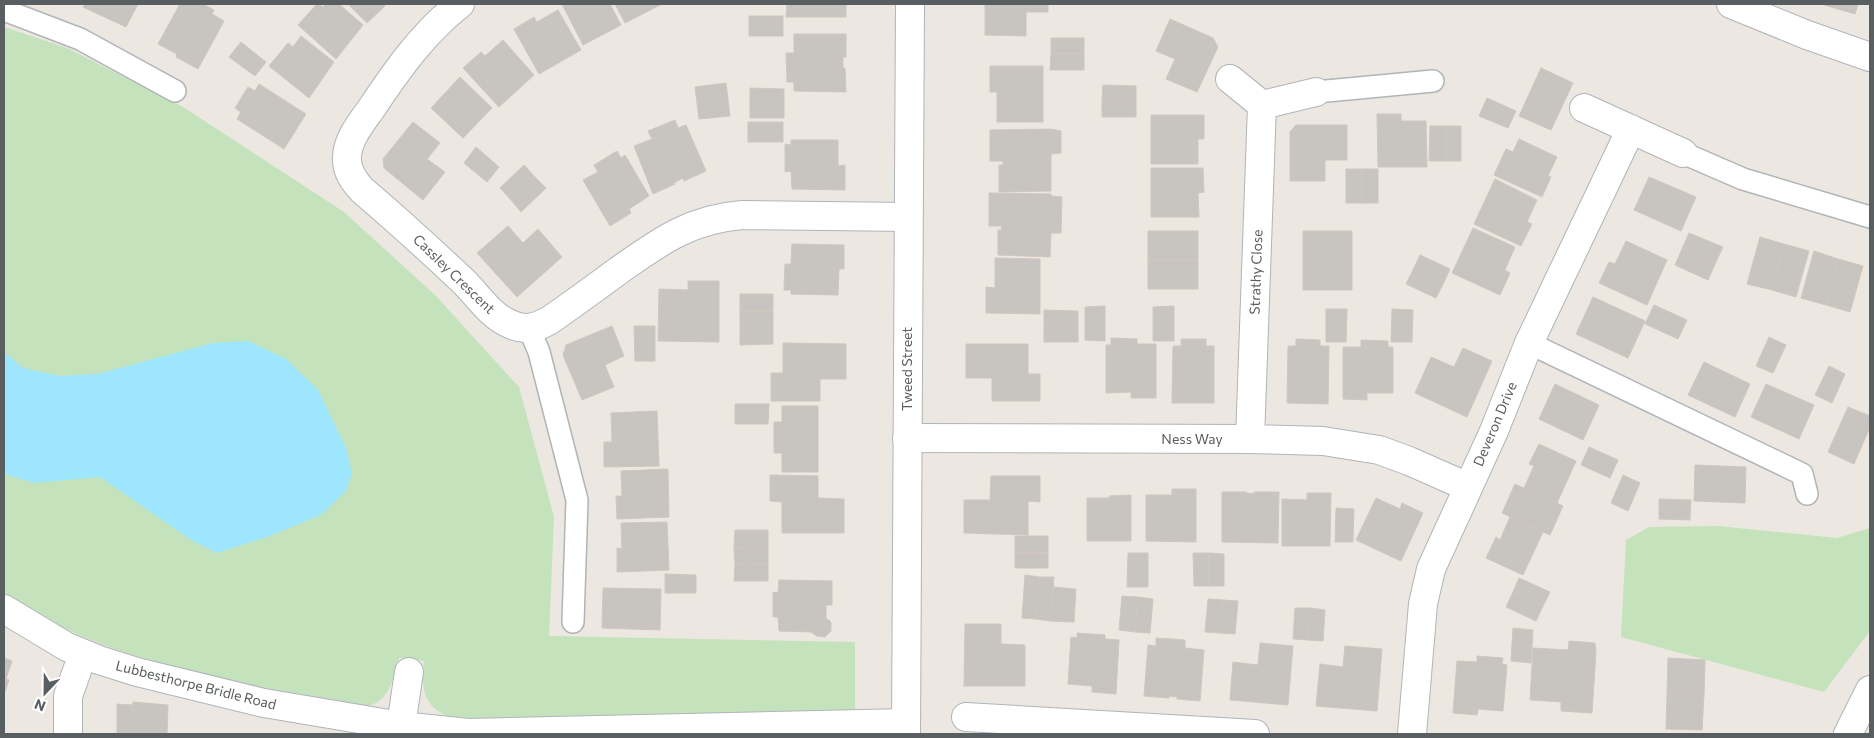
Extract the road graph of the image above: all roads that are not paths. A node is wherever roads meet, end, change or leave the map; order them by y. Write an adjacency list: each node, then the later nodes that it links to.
1 (460, 4): 16 (street, Cassley Crescent)
2 (910, 4): 15 (street, Tweed Street)
3 (1731, 4): 5 (street)
4 (4, 10): 8 (lane)
5 (1870, 57)
6 (1230, 78): 10 (street)
7 (1433, 81): 9 (lane)
8 (175, 90)
9 (1316, 92): 10 (street)
10 (1262, 105): 19 (street, Strathy Close)
11 (1584, 108): 12 (street)
12 (1631, 129): 13 (street); 17 (street, Deveron Drive)
13 (1683, 153): 14 (lane)
14 (1870, 216)
15 (908, 217): 16 (street); 18 (street, Tweed Street)
16 (529, 328): 23 (lane)
17 (1529, 343): 20 (street, Deveron Drive); 21 (lane)
18 (907, 438): 19 (street, Ness Way); 30 (street, Tweed Street)
19 (1250, 439): 20 (street, Ness Way)
20 (1468, 487): 33 (street, Deveron Drive)
21 (1806, 494)
22 (4, 609): 24 (street, Lubbesthorpe Bridle Road)
23 (573, 622)
24 (83, 654): 28 (street, Lubbesthorpe Bridle Road); 31 (street)
25 (409, 672): 28 (street)
26 (1870, 690): 34 (street)
27 (966, 717): 29 (street)
28 (401, 726): 30 (street, Lubbesthorpe Bridle Road)
29 (1058, 728): 32 (street)
30 (906, 729)
31 (68, 734)
32 (1256, 734)
33 (1412, 734)
34 (1848, 734)

